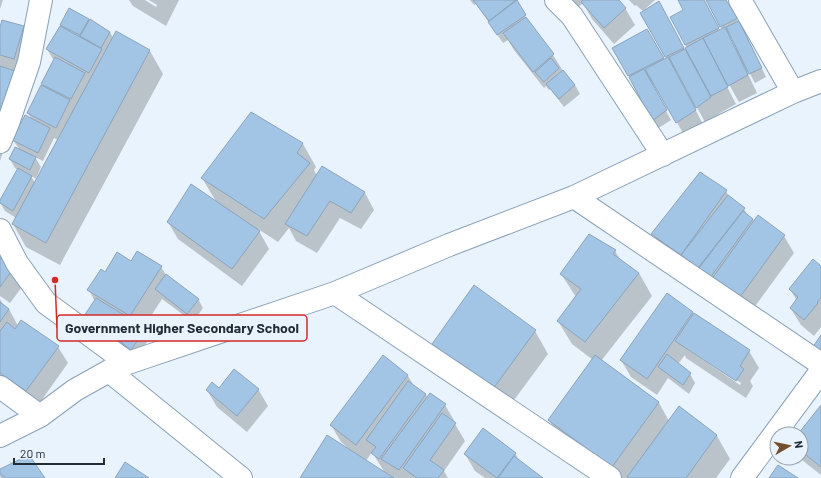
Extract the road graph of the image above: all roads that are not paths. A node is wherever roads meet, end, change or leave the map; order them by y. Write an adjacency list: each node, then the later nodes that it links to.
1 (41, 0): 6 (street)
2 (556, 0): 7 (street)
3 (740, 0): 5 (street)
4 (821, 80): 5 (street)
5 (793, 92): 7 (street)
6 (0, 142)
7 (663, 155): 8 (street)
8 (574, 197): 10 (street); 11 (street)
9 (0, 230): 12 (street)
10 (335, 293): 12 (street); 18 (street)
11 (821, 364)
12 (118, 367): 15 (street); 17 (street)
13 (821, 371): 19 (street)
14 (0, 387): 15 (street)
15 (40, 416): 16 (street)
16 (0, 436)
17 (241, 478)
18 (610, 478)
19 (742, 478)

